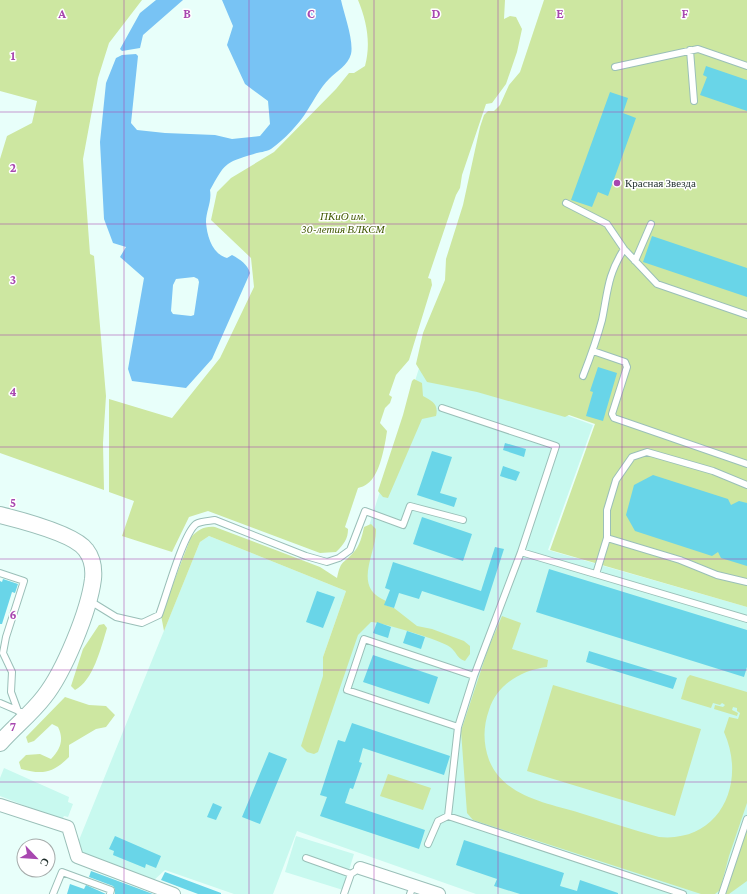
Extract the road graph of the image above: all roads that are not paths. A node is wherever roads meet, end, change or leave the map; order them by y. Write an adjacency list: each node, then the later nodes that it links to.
1 (690, 50): 2 (lane); 3 (lane); 4 (lane)
2 (747, 66)
3 (615, 67)
4 (694, 101)
5 (566, 204): 7 (lane)
6 (651, 224): 8 (lane)
7 (624, 250): 8 (lane); 10 (lane)
8 (635, 261): 9 (lane)
9 (747, 315)
10 (593, 351): 11 (lane); 13 (lane)
11 (583, 376)
12 (442, 408): 18 (lane)
13 (747, 464)
14 (747, 485): 17 (lane)
15 (0, 515): 22 (main road)
16 (463, 520): 22 (lane)
17 (607, 538): 20 (lane); 21 (lane)
18 (521, 552): 20 (lane); 24 (lane)
19 (0, 573): 26 (lane)
20 (596, 574): 23 (lane)
21 (747, 582)
22 (88, 600): 26 (main road)
23 (747, 619)
24 (474, 676): 27 (lane); 27 (lane)
25 (0, 703): 26 (lane)
26 (23, 713): 28 (main road)
27 (458, 727): 30 (lane)
28 (0, 743)
29 (0, 805): 38 (street)
30 (448, 816): 32 (lane); 41 (lane)
31 (747, 819): 42 (lane)
32 (428, 844)
33 (306, 858): 34 (lane)
34 (355, 871): 35 (street); 39 (lane)
35 (412, 890): 40 (street)
36 (53, 894): 37 (lane)
37 (110, 894)
38 (174, 894)
39 (344, 894)
40 (439, 894)
41 (683, 894)
42 (722, 894)

